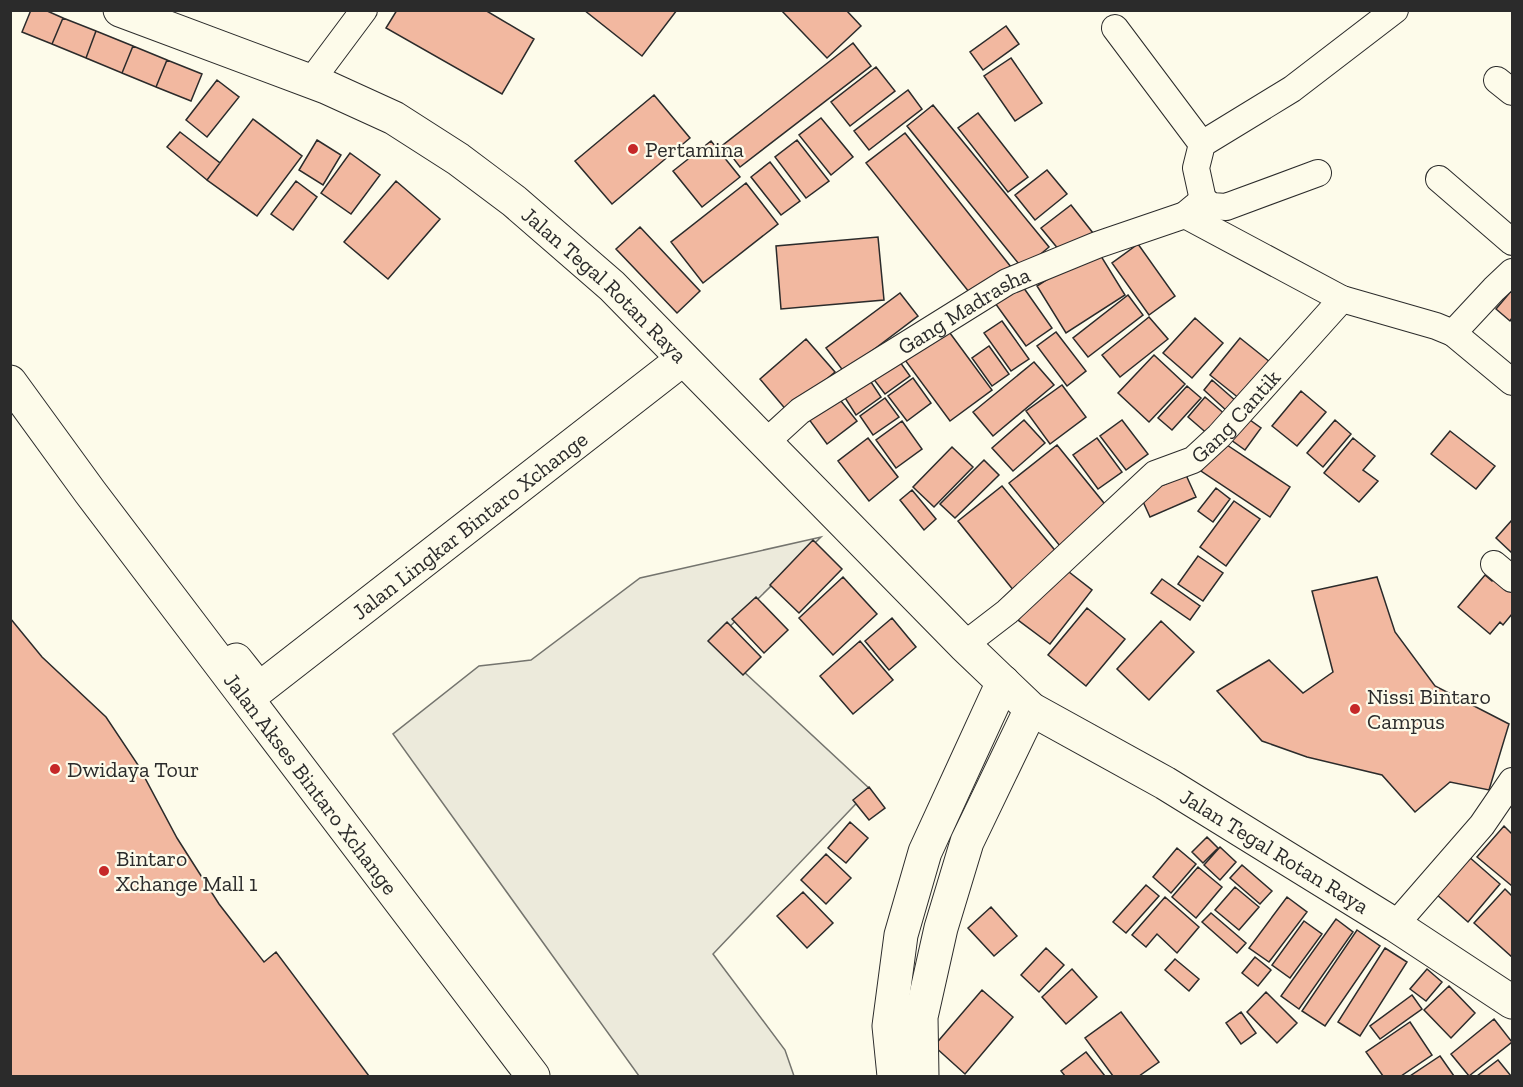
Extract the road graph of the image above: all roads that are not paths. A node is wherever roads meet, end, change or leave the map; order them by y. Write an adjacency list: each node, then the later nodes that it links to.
1 (120, 10): 5 (main road, Jalan Tegal Rotan Raya)
2 (364, 10): 5 (street)
3 (1395, 10): 6 (street)
4 (1115, 28): 6 (street)
5 (311, 81): 14 (main road, Jalan Tegal Rotan Raya)
6 (1202, 144): 9 (street)
7 (1318, 173): 9 (street)
8 (1439, 179): 10 (street)
9 (1194, 208): 12 (street); 17 (street, Gang Madrasha)
10 (1512, 242)
11 (1512, 272): 13 (street)
12 (1342, 299): 13 (street); 19 (street, Gang Cantik)
13 (1453, 333): 16 (street)
14 (683, 359): 17 (main road, Jalan Tegal Rotan Raya); 21 (main road, Jalan Lingkar Bintaro Xchange)
15 (10, 382): 18 (main road, Jalan Akses Bintaro Xchange)
16 (1512, 382)
17 (765, 443): 19 (main road, Jalan Tegal Rotan Raya)
18 (90, 492): 21 (main road, Jalan Akses Bintaro Xchange); 26 (main road, Jalan Akses Bintaro Xchange)
19 (963, 645): 20 (main road, Jalan Tegal Rotan Raya)
20 (1003, 682): 22 (main road, Jalan Tegal Rotan Raya); 27 (main road)
21 (259, 689)
22 (1031, 709): 24 (main road, Jalan Tegal Rotan Raya); 28 (main road)
23 (1512, 781): 24 (street)
24 (1395, 925): 25 (main road, Jalan Tegal Rotan Raya)
25 (1512, 1002)
26 (532, 1077)
27 (894, 1077)
28 (922, 1077)

